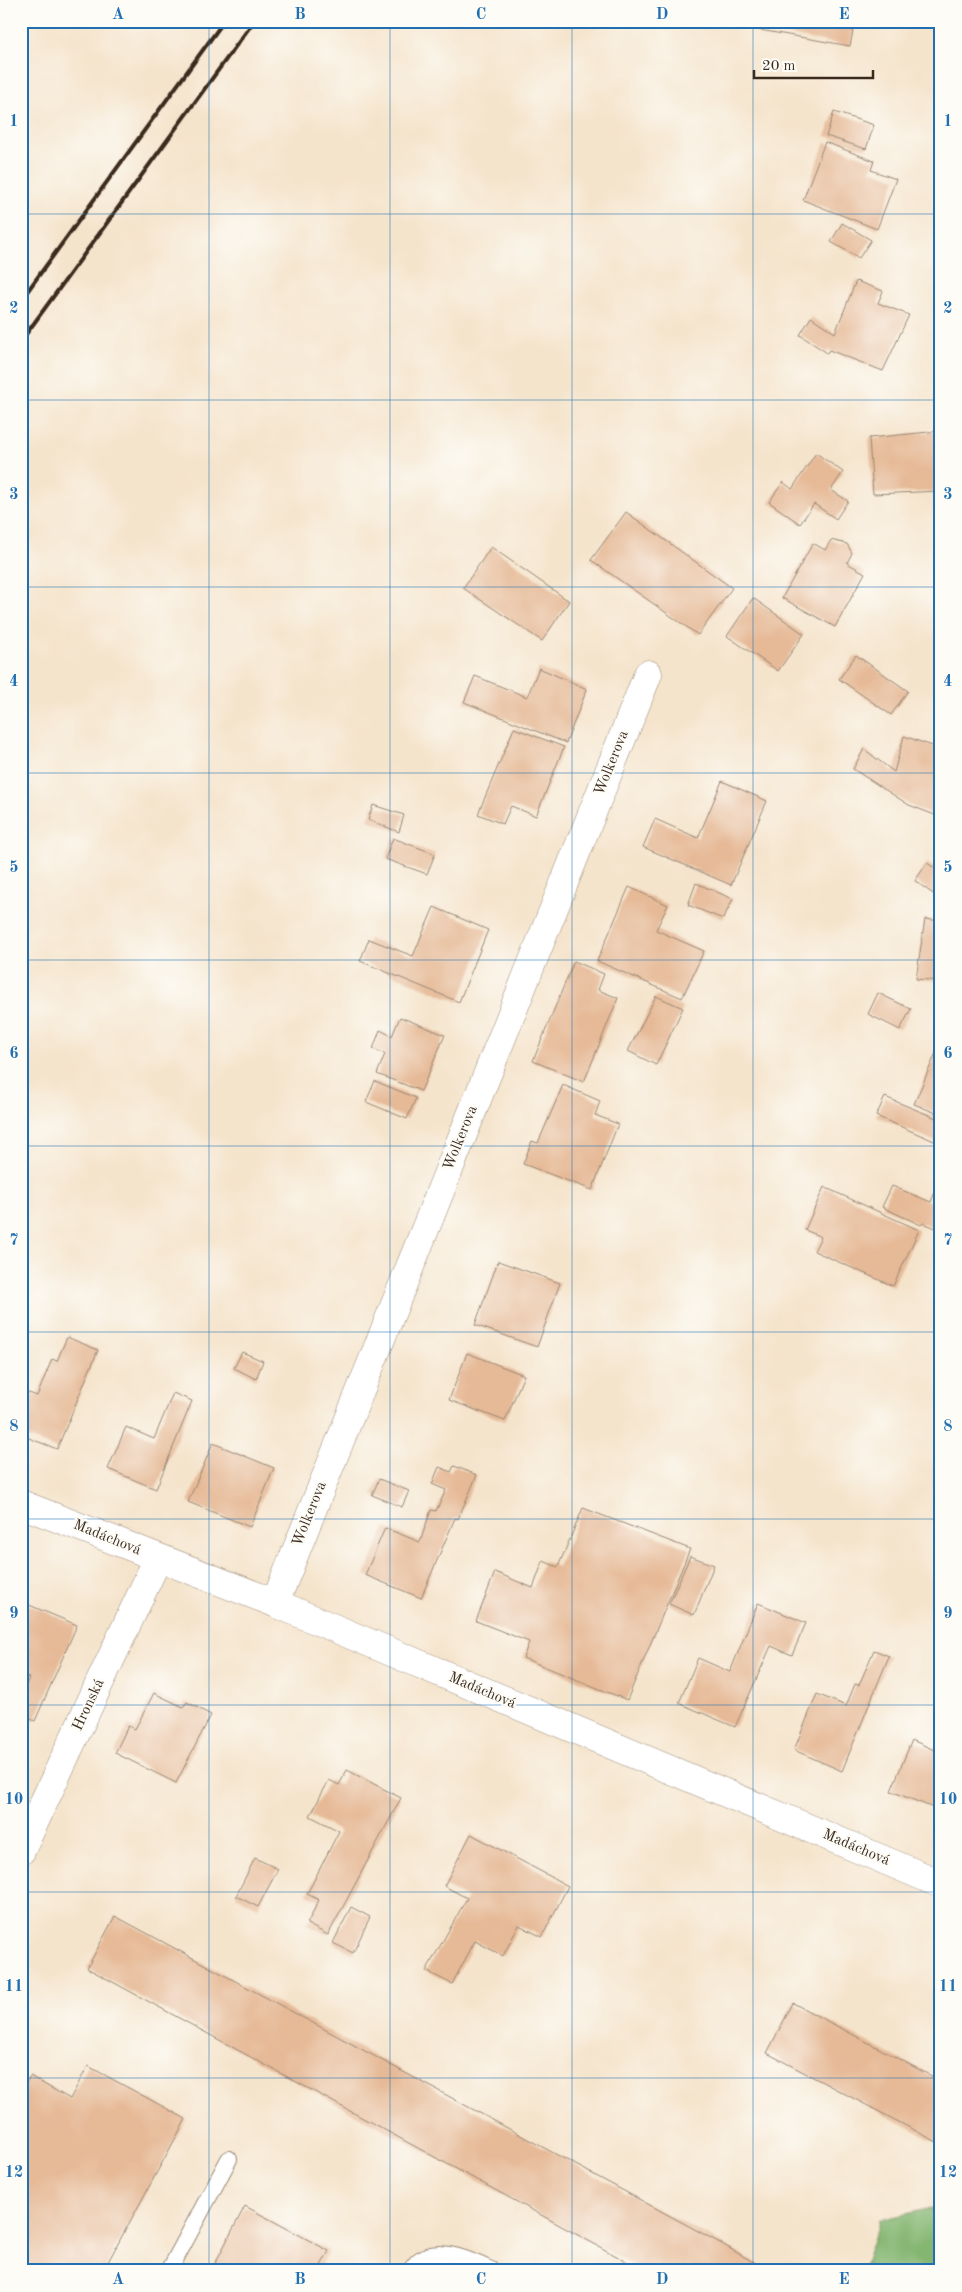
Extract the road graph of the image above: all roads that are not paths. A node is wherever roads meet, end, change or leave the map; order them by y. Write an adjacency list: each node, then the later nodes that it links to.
1 (648, 674): 4 (street, Wolkerova)
2 (21, 1504): 3 (street, Madáchová)
3 (158, 1558): 4 (street, Madáchová); 5 (street, Hronská)
4 (275, 1603): 6 (street, Madáchová)
5 (21, 1851)
6 (941, 1884)
7 (229, 2158): 8 (lane)
8 (169, 2271)
9 (410, 2271): 10 (lane)
10 (493, 2271)

